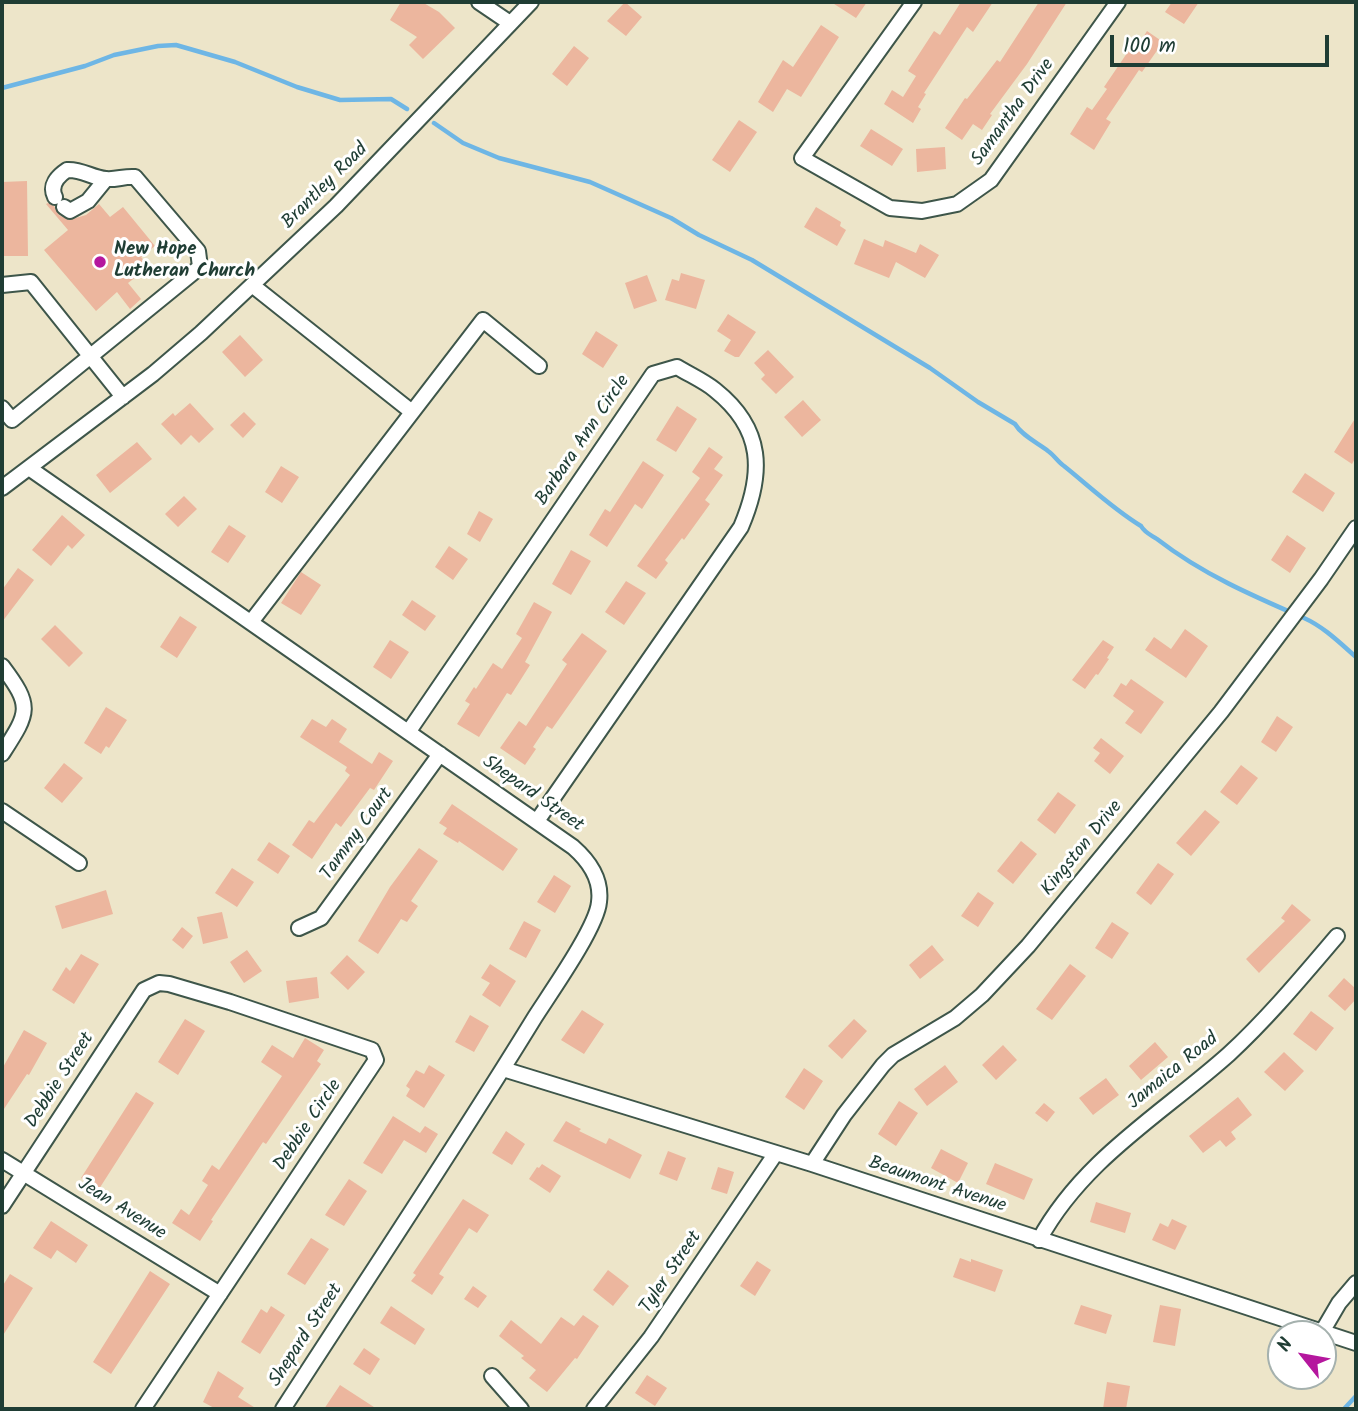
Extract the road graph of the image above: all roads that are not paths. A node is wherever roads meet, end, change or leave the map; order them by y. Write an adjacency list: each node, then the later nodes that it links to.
1 (480, 2): 5 (street)
2 (531, 2): 5 (street, Brantley Road)
3 (914, 2): 4 (street, Samantha Drive)
4 (1118, 2)
5 (510, 23): 8 (street, Brantley Road)
6 (106, 179): 6 (street); 9 (street)
7 (2, 285): 9 (street)
8 (252, 285): 11 (street, Brantley Road); 13 (street)
9 (90, 357): 11 (street); 12 (street)
10 (539, 366): 13 (street)
11 (122, 397): 14 (street, Brantley Road)
12 (2, 408)
13 (412, 412): 17 (street)
14 (29, 468): 15 (street, Brantley Road); 17 (street, Shepard Street)
15 (2, 488)
16 (1356, 528): 31 (street, Kingston Drive)
17 (251, 622): 19 (street, Shepard Street)
18 (2, 666): 20 (street)
19 (409, 731): 21 (street, Shepard Street); 23 (street, Barbara Ann Circle)
20 (2, 754)
21 (440, 754): 23 (street, Shepard Street); 25 (street, Tammy Court)
22 (2, 811): 24 (street)
23 (537, 821): 28 (street, Shepard Street)
24 (79, 863)
25 (299, 928)
26 (1337, 936): 34 (street, Jamaica Road)
27 (159, 983): 32 (street, Debbie Street); 36 (street, Debbie Circle)
28 (503, 1069): 29 (street, Beaumont Avenue); 43 (street, Shepard Street)
29 (776, 1153): 31 (street, Beaumont Avenue); 45 (street, Tyler Street)
30 (2, 1160): 32 (street, Jean Avenue)
31 (812, 1164): 34 (street, Beaumont Avenue)
32 (24, 1173): 33 (street, Debbie Street); 36 (street, Jean Avenue)
33 (2, 1206)
34 (1039, 1240): 37 (street, Beaumont Avenue)
35 (1356, 1283): 38 (street)
36 (220, 1294): 42 (street, Debbie Circle)
37 (1285, 1320)
38 (1329, 1320)
39 (1337, 1337): 40 (street, Beaumont Avenue)
40 (1356, 1343)
41 (492, 1376): 44 (street)
42 (143, 1409)
43 (283, 1409)
44 (521, 1409)
45 (594, 1409)

